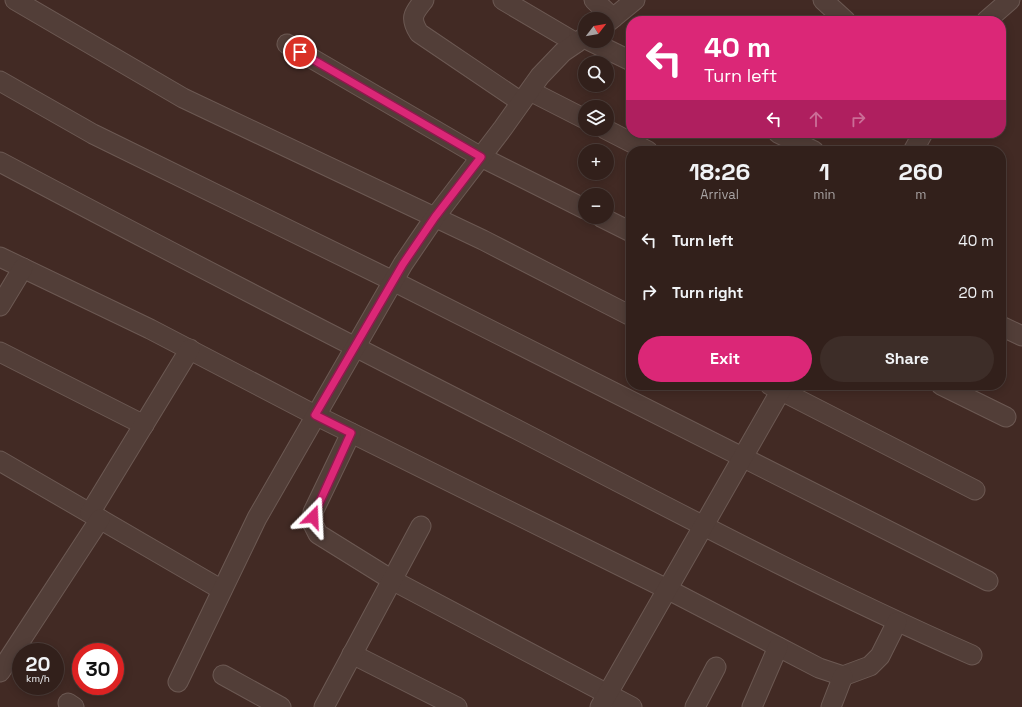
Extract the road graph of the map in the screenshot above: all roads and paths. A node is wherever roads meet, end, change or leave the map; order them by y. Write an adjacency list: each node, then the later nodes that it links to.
1 (15, 0): 27 (street)
2 (424, 0): 18 (street)
3 (503, 0): 12 (street)
4 (594, 0): 8 (street)
5 (635, 0): 11 (street)
6 (823, 0): 9 (street)
7 (1010, 0): 10 (street)
8 (604, 12)
9 (841, 16)
10 (992, 16)
11 (614, 17)
12 (578, 37)
13 (287, 44): 24 (street)
14 (578, 44): 18 (street)
15 (602, 48): 16 (street)
16 (626, 59)
17 (0, 81): 32 (street)
18 (526, 96): 19 (street); 24 (street)
19 (578, 116)
20 (614, 134): 23 (street)
21 (793, 138): 22 (street)
22 (808, 143)
23 (638, 146)
24 (481, 157): 26 (street); 27 (street)
25 (0, 162): 37 (street)
26 (578, 206)
27 (435, 217): 32 (street); 34 (street)
28 (614, 224): 29 (street)
29 (626, 230)
30 (0, 258): 31 (street)
31 (23, 268): 33 (street); 38 (street)
32 (393, 281): 37 (street); 47 (street)
33 (0, 306)
34 (626, 313)
35 (1006, 328): 36 (street)
36 (1022, 336)
37 (355, 347): 43 (street); 52 (street)
38 (190, 349): 43 (street); 45 (street)
39 (0, 352): 45 (street)
40 (776, 390): 47 (street)
41 (784, 390): 49 (street)
42 (951, 390): 44 (street)
43 (315, 415): 46 (street); 56 (street)
44 (1006, 417)
45 (144, 425): 50 (street)
46 (351, 433): 53 (street); 55 (street)
47 (742, 458): 52 (street); 54 (street)
48 (0, 461): 50 (street)
49 (975, 490)
50 (95, 516): 56 (street); 62 (street)
51 (421, 526): 53 (street)
52 (703, 526): 55 (street); 57 (street)
53 (392, 580): 59 (street); 66 (street)
54 (988, 581)
55 (667, 589): 58 (street); 66 (street)
56 (222, 590): 65 (street)
57 (897, 622): 60 (street); 64 (street)
58 (778, 647): 64 (street); 72 (street)
59 (352, 654): 68 (street); 69 (street)
60 (972, 655)
61 (716, 667): 71 (street)
62 (0, 672)
63 (223, 676): 67 (street)
64 (843, 676): 73 (street)
65 (178, 682)
66 (604, 700): 70 (street)
67 (281, 707)
68 (324, 707)
69 (456, 707)
70 (632, 707)
71 (695, 707)
72 (752, 707)
73 (831, 707)

